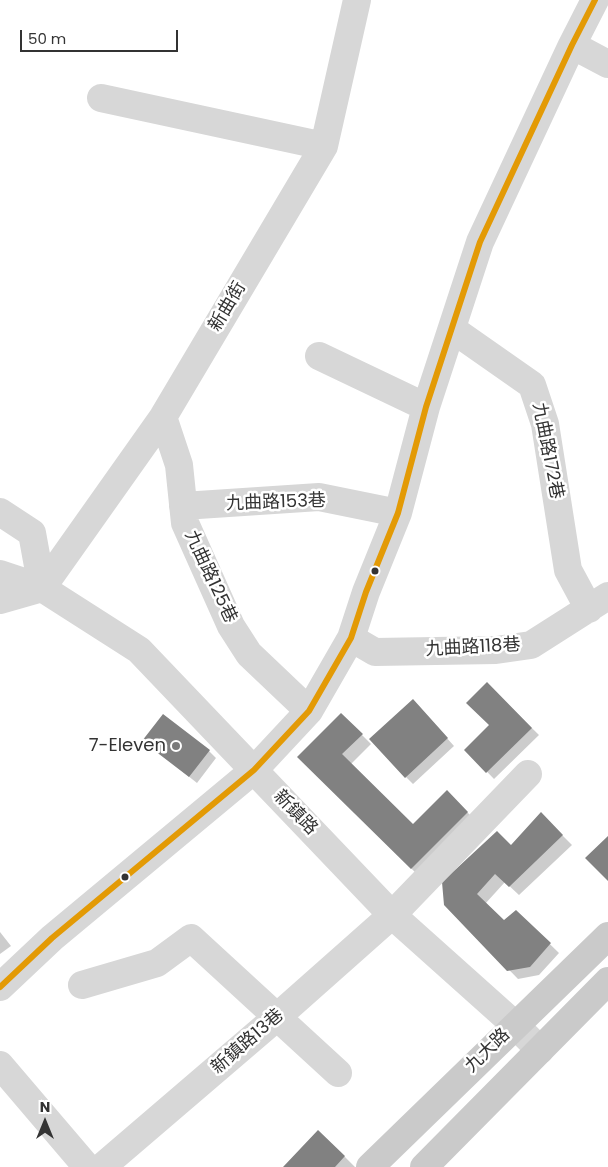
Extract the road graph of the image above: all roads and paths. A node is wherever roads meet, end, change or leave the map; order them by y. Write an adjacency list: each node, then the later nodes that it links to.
1 (357, 0): 6 (street, 新曲街)
2 (595, 0): 3 (street)
3 (572, 45): 4 (street); 7 (street)
4 (608, 64)
5 (101, 98): 6 (street)
6 (324, 146): 10 (street, 新曲街)
7 (452, 329): 9 (street); 18 (street, 九曲路172巷)
8 (319, 356): 9 (street)
9 (426, 407): 13 (street)
10 (163, 417): 11 (street, 九曲路125巷); 16 (street, 新曲街)
11 (183, 506): 13 (street, 九曲路153巷); 20 (street, 九曲路125巷)
12 (0, 512): 16 (street)
13 (398, 513): 19 (street)
14 (0, 534): 16 (street, 新鎮路)
15 (0, 574): 16 (street, 新鎮路)
16 (42, 588): 17 (street); 21 (street, 新鎮路)
17 (0, 600)
18 (598, 603): 19 (street, 九曲路118巷)
19 (351, 638): 20 (street)
20 (309, 711): 21 (street)
21 (254, 770): 23 (street, 新鎮路); 27 (street)
22 (528, 774): 23 (street, 新鎮路13巷)
23 (392, 915): 28 (street, 新鎮路13巷); 29 (street, 新鎮路)
24 (608, 936): 29 (main road, 九大路)
25 (608, 981): 30 (main road, 九大路)
26 (82, 985): 28 (street)
27 (0, 987)
28 (277, 1018): 32 (street); 34 (street, 新鎮路13巷)
29 (515, 1025): 30 (street, 新鎮路); 35 (main road, 九大路)
30 (540, 1050): 36 (main road, 九大路)
31 (0, 1065): 33 (street)
32 (338, 1072)
33 (87, 1167)
34 (102, 1167)
35 (370, 1167)
36 (424, 1167)

